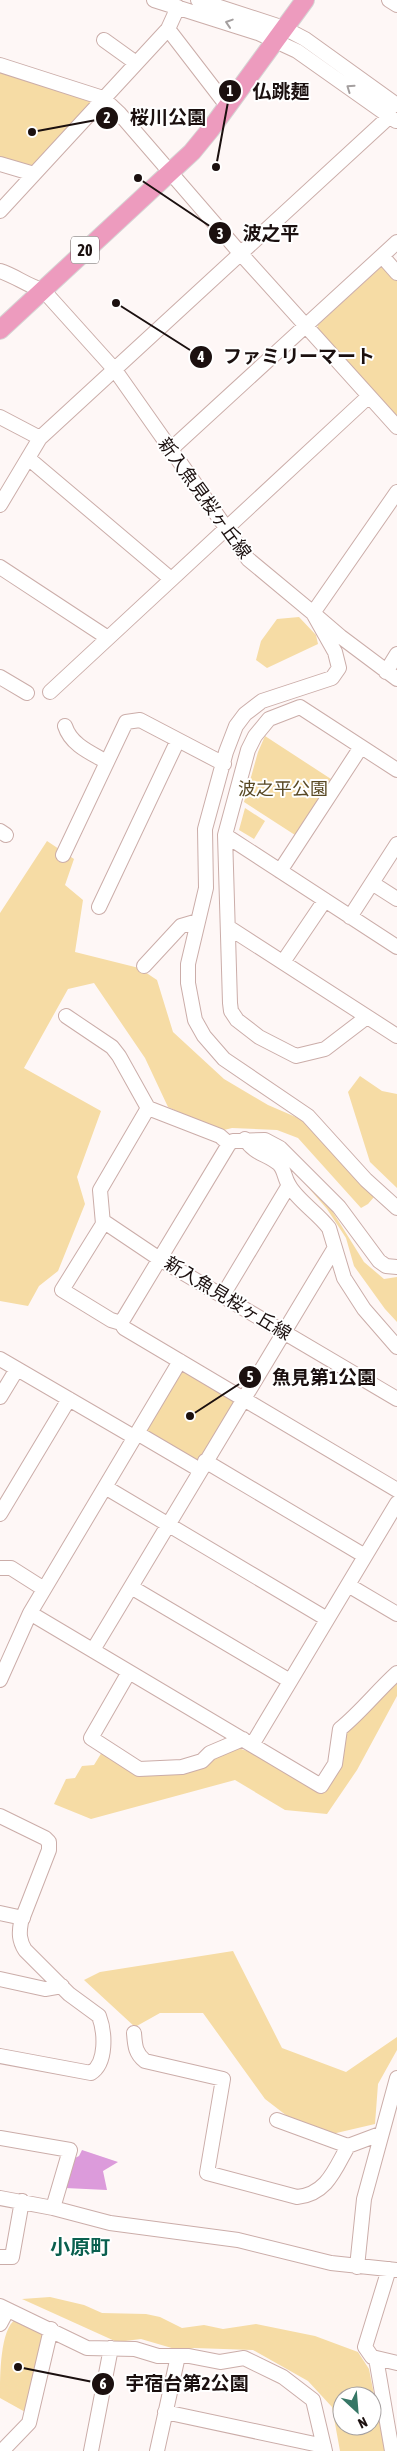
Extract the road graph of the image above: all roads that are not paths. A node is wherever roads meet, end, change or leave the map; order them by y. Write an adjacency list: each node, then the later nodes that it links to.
1 (154, 0): 6 (street)
2 (198, 0): 8 (street)
3 (306, 0): 8 (main road, 20)
4 (389, 0): 5 (street)
5 (397, 6)
6 (178, 7): 7 (street); 8 (street, one-way to 6)
7 (168, 29): 10 (street); 13 (street)
8 (279, 34): 13 (main road, 20); 14 (street)
9 (104, 40): 10 (street)
10 (136, 63): 12 (street)
11 (0, 65): 12 (street)
12 (102, 98): 16 (street); 17 (street)
13 (228, 107): 16 (main road, 20)
14 (395, 114): 20 (street)
15 (0, 164): 17 (street)
16 (171, 172): 20 (street); 24 (main road, 20)
17 (34, 174): 18 (street)
18 (0, 211)
19 (397, 242): 21 (street)
20 (240, 254): 25 (street); 27 (street)
21 (382, 256): 23 (street); 25 (street)
22 (0, 271): 24 (street)
23 (397, 273)
24 (43, 290): 26 (main road, 20); 27 (street, 新入魚見桜ヶ丘線)
25 (306, 326): 28 (street); 32 (street)
26 (0, 330)
27 (115, 370): 31 (street); 32 (street, 新入魚見桜ヶ丘線)
28 (369, 396): 30 (street); 36 (street)
29 (0, 417): 31 (street)
30 (397, 427)
31 (40, 438): 33 (street)
32 (170, 450): 36 (street, 新入魚見桜ヶ丘線)
33 (28, 458): 35 (street); 38 (street)
34 (397, 492): 39 (street)
35 (0, 505)
36 (226, 529): 38 (street); 39 (street, 新入魚見桜ヶ丘線)
37 (0, 567): 40 (street)
38 (172, 579): 40 (street)
39 (314, 613): 42 (street); 44 (street, 新入魚見桜ヶ丘線)
40 (108, 638): 45 (street)
41 (397, 654): 42 (street)
42 (391, 675)
43 (0, 677): 46 (street)
44 (292, 690): 47 (street); 52 (street, 新入魚見桜ヶ丘線)
45 (50, 692)
46 (27, 693)
47 (300, 707): 50 (street); 54 (street)
48 (65, 726): 51 (street)
49 (178, 740): 51 (street); 52 (street); 61 (street)
50 (361, 747): 53 (street); 57 (street)
51 (107, 762): 56 (street)
52 (224, 764): 63 (street, 新入魚見桜ヶ丘線)
53 (397, 770)
54 (225, 835): 57 (street); 64 (street)
55 (395, 852): 58 (street)
56 (63, 856)
57 (280, 871): 60 (street)
58 (372, 883): 59 (street); 62 (street)
59 (397, 899)
60 (325, 900): 62 (street); 66 (street)
61 (99, 907)
62 (350, 916): 65 (street)
63 (198, 921): 67 (street); 75 (street, 新入魚見桜ヶ丘線)
64 (228, 927): 66 (street); 69 (street)
65 (397, 947)
66 (283, 962): 69 (street)
67 (144, 966)
68 (66, 1016): 71 (street)
69 (367, 1016): 70 (street)
70 (397, 1036)
71 (148, 1108): 73 (street); 76 (street)
72 (245, 1139): 73 (street); 74 (street); 79 (street)
73 (229, 1144): 78 (street, 新入魚見桜ヶ丘線)
74 (289, 1185): 77 (street); 80 (street)
75 (397, 1208)
76 (102, 1221): 78 (street); 81 (street)
77 (334, 1249): 82 (street); 83 (street)
78 (158, 1258): 80 (street, 新入魚見桜ヶ丘線); 81 (street)
79 (397, 1267)
80 (223, 1296): 82 (street, 新入魚見桜ヶ丘線)
81 (121, 1323): 85 (street)
82 (284, 1332): 88 (street); 90 (street, 新入魚見桜ヶ丘線)
83 (397, 1347)
84 (0, 1359): 86 (street)
85 (180, 1361): 88 (street); 91 (street)
86 (16, 1369): 87 (street); 89 (street)
87 (0, 1397)
88 (242, 1398): 92 (street); 94 (street)
89 (68, 1399): 91 (street); 96 (street)
90 (397, 1399)
91 (136, 1436): 92 (street); 93 (street)
92 (203, 1466): 97 (street); 98 (street)
93 (105, 1487): 97 (street); 102 (street)
94 (397, 1490)
95 (397, 1503): 98 (street)
96 (0, 1514)
97 (168, 1525): 101 (street); 105 (street)
98 (365, 1556): 100 (street)
99 (0, 1568): 102 (street)
100 (348, 1585): 104 (street); 105 (street)
101 (131, 1587): 106 (street); 110 (street)
102 (44, 1589): 103 (street)
103 (30, 1612): 106 (street); 109 (street)
104 (397, 1614)
105 (327, 1619): 110 (street)
106 (93, 1650): 107 (street)
107 (129, 1672): 111 (street); 111 (street)
108 (397, 1673): 111 (street)
109 (0, 1680)
110 (290, 1681): 111 (street)
111 (248, 1742)
112 (0, 1816): 114 (street)
113 (0, 1913): 114 (street)
114 (23, 1918): 116 (street)
115 (0, 1979): 116 (street)
116 (62, 1986): 118 (street)
117 (134, 2033): 124 (street)
118 (0, 2056)
119 (397, 2078): 120 (street)
120 (392, 2108): 122 (street)
121 (277, 2120): 124 (street)
122 (380, 2134): 124 (street); 129 (street)
123 (0, 2138): 127 (street)
124 (348, 2146)
125 (0, 2198): 126 (street)
126 (22, 2201): 127 (street); 128 (street)
127 (53, 2208): 129 (street)
128 (0, 2257)
129 (357, 2267): 130 (street)
130 (393, 2270): 136 (street)
131 (4, 2308): 132 (street); 133 (street)
132 (0, 2324)
133 (51, 2329): 134 (street); 139 (street)
134 (111, 2348): 135 (street); 141 (street)
135 (178, 2356): 138 (street); 140 (street)
136 (376, 2358): 137 (street); 143 (street)
137 (397, 2363)
138 (165, 2412): 140 (street); 142 (street)
139 (3, 2446)
140 (324, 2449)
141 (91, 2451)
142 (157, 2451)
143 (392, 2451)

